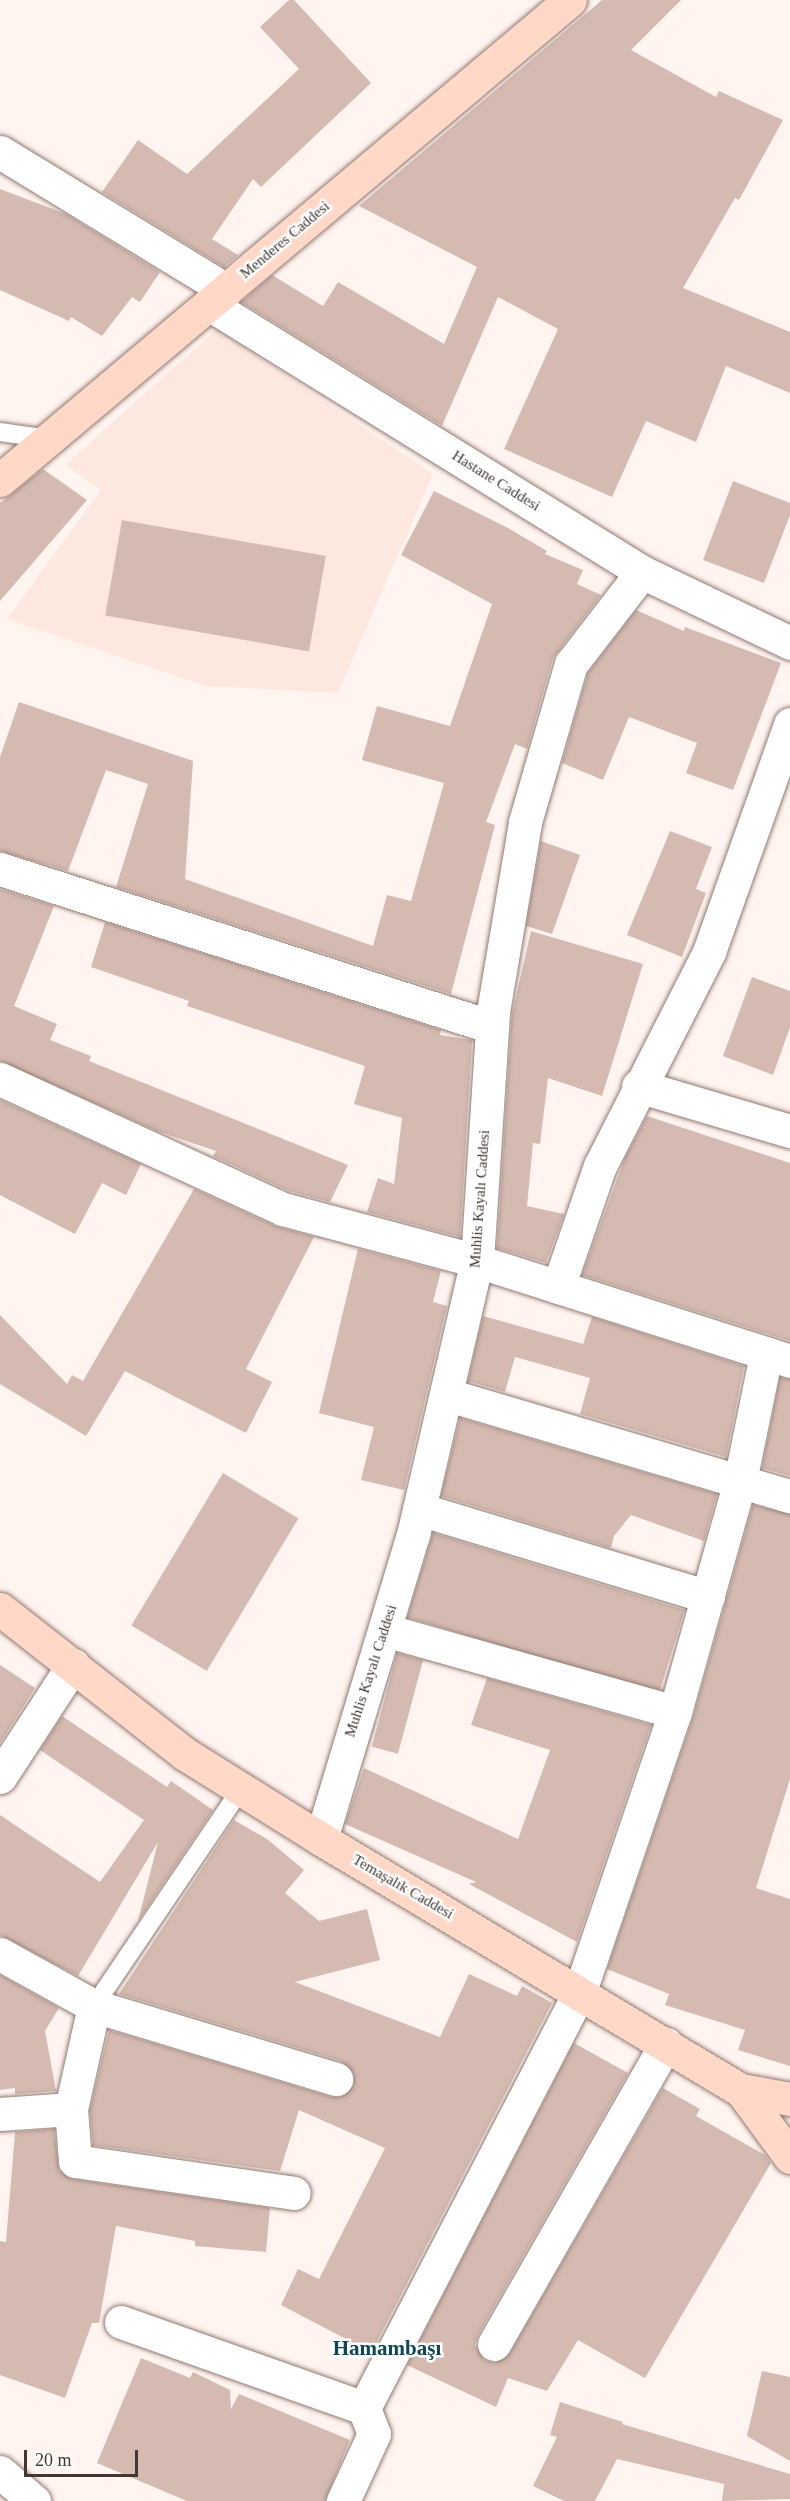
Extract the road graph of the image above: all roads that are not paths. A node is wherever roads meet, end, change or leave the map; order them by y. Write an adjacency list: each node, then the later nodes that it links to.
1 (570, 0): 3 (street, Menderes Caddesi)
2 (0, 152): 3 (street, Hastane Caddesi)
3 (218, 297): 5 (street, Menderes Caddesi); 7 (street, Hastane Caddesi)
4 (0, 432): 5 (lane)
5 (49, 439): 6 (street, Menderes Caddesi)
6 (0, 480)
7 (642, 572): 8 (street, Hastane Caddesi); 11 (street, Muhlis Kayalı Caddesi)
8 (790, 643)
9 (790, 724): 13 (street)
10 (0, 869): 11 (street)
11 (492, 1027): 15 (street, Muhlis Kayalı Caddesi)
12 (0, 1079): 15 (street)
13 (638, 1086): 14 (street); 16 (street)
14 (790, 1131)
15 (477, 1261): 16 (street); 18 (street, Muhlis Kayalı Caddesi)
16 (558, 1287): 17 (street)
17 (778, 1358): 19 (street)
18 (448, 1395): 19 (street); 21 (street, Muhlis Kayalı Caddesi)
19 (740, 1481): 20 (street); 23 (street)
20 (790, 1496)
21 (419, 1509): 23 (street); 25 (street, Muhlis Kayalı Caddesi)
22 (0, 1587): 26 (street, Temaşalık Caddesi)
23 (708, 1597): 28 (street)
24 (0, 1609): 26 (street, Temaşalık Caddesi)
25 (385, 1630): 28 (street); 31 (street, Muhlis Kayalı Caddesi)
26 (37, 1636): 27 (street, Temaşalık Caddesi)
27 (73, 1665): 29 (street); 30 (street, Temaşalık Caddesi)
28 (675, 1712): 33 (street)
29 (0, 1777)
30 (241, 1789): 31 (street, Temaşalık Caddesi); 34 (lane)
31 (321, 1839): 33 (street, Temaşalık Caddesi)
32 (0, 1954): 34 (street)
33 (580, 1991): 35 (street, Temaşalık Caddesi); 45 (street)
34 (94, 2006): 36 (street); 39 (street)
35 (666, 2044): 37 (street, Temaşalık Caddesi); 44 (street)
36 (336, 2079)
37 (741, 2090): 38 (street, Temaşalık Caddesi); 41 (street)
38 (790, 2099)
39 (71, 2109): 40 (street); 42 (street)
40 (0, 2114)
41 (790, 2157)
42 (294, 2193)
43 (121, 2322): 45 (street)
44 (494, 2344)
45 (364, 2408): 48 (street)
46 (0, 2472): 47 (street)
47 (34, 2501)
48 (343, 2501)

